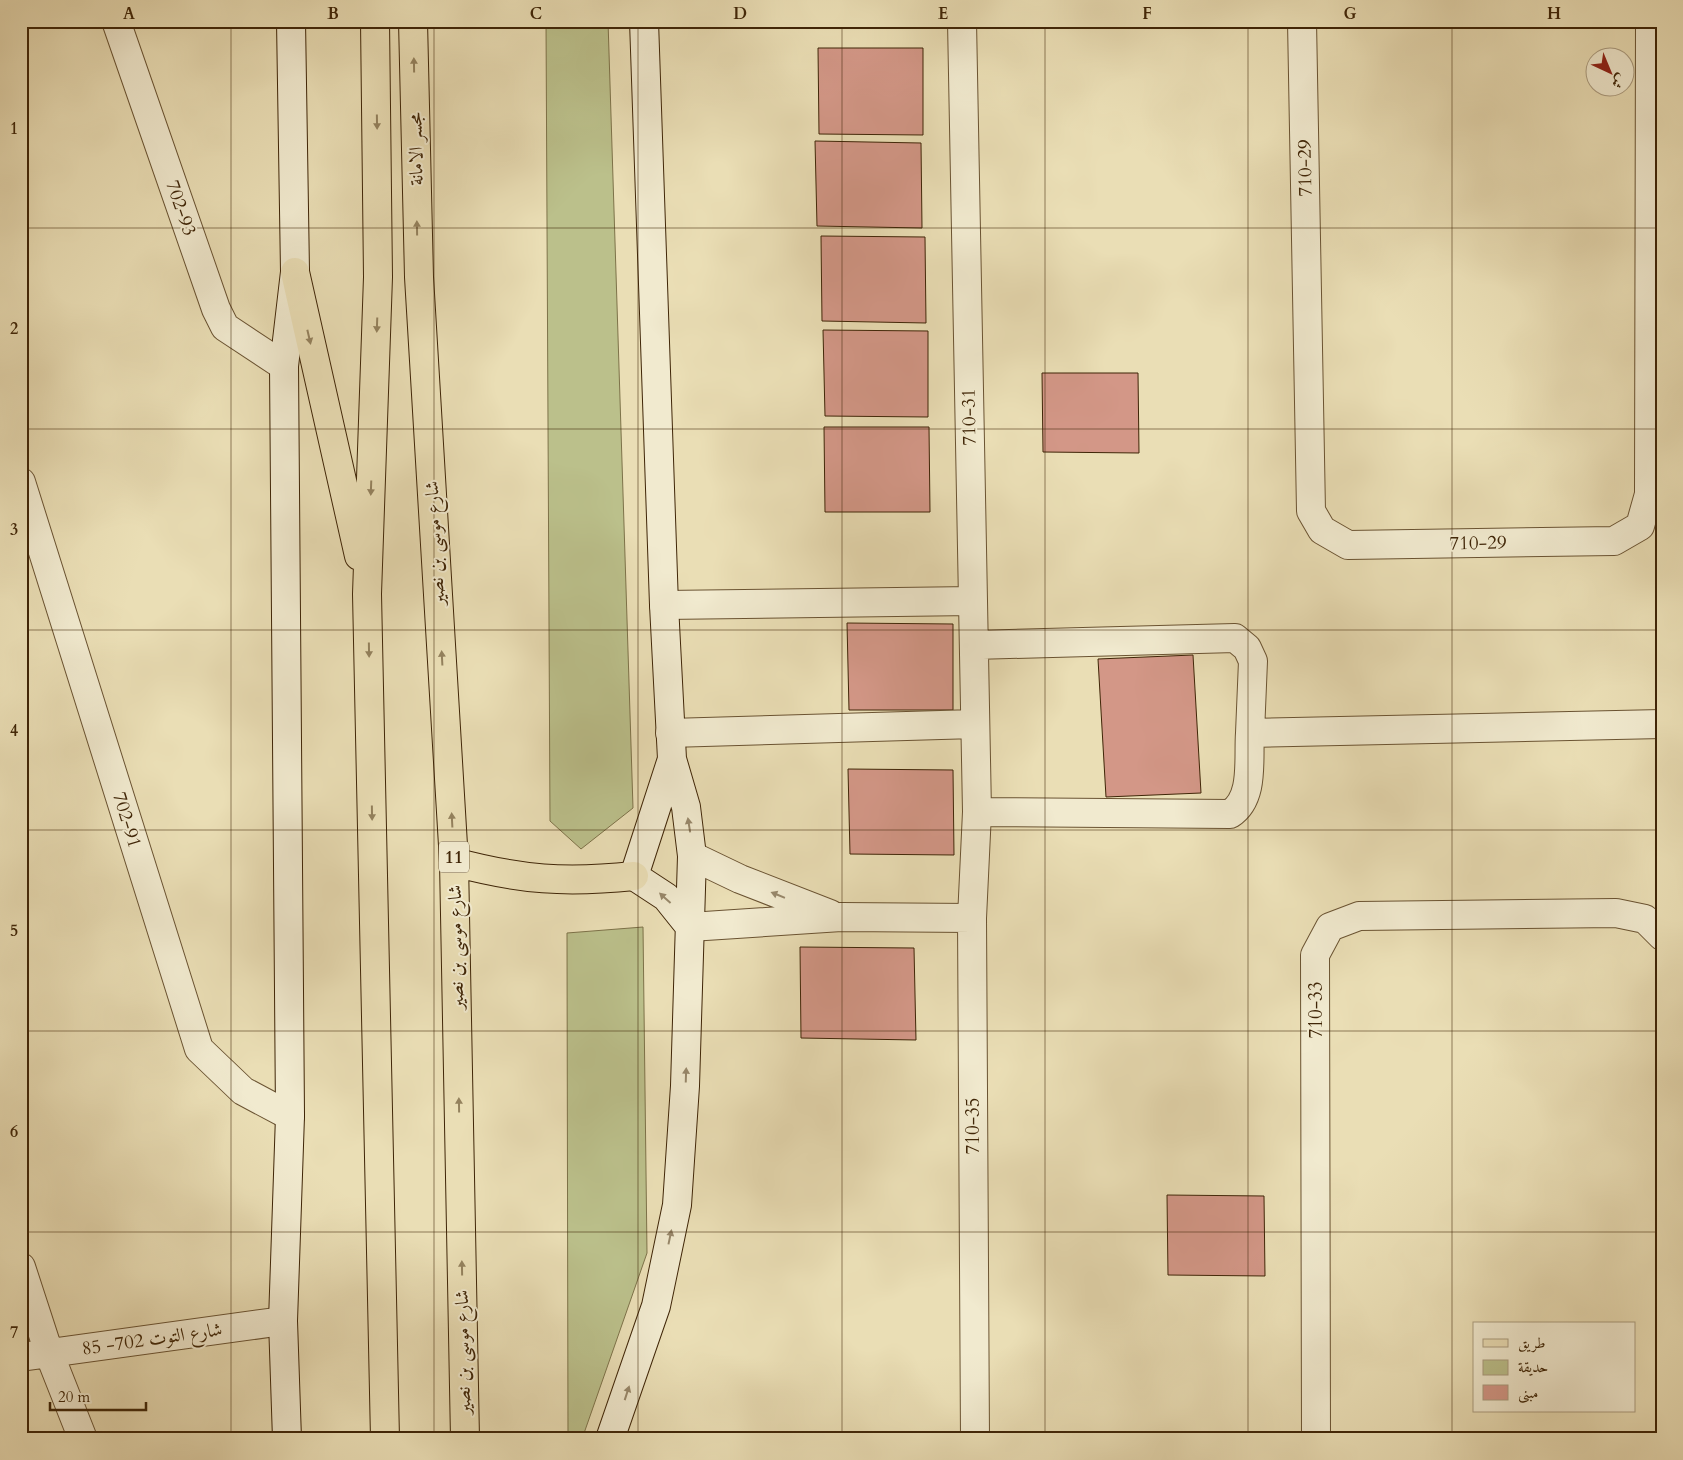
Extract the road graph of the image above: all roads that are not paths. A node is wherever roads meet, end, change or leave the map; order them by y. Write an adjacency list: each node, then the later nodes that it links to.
1 (116, 21): 11 (street, 702-93)
2 (291, 21): 9 (street)
3 (375, 21): 13 (main road, مجسر الامانة, one-way to 13)
4 (413, 21): 10 (main road, مجسر الامانة, one-way to 4)
5 (644, 21): 15 (street)
6 (962, 21): 14 (street, 710-31)
7 (1302, 21): 8 (street, 710-29)
8 (1650, 21)
9 (294, 272): 11 (street); 13 (main road, one-way to 13)
10 (418, 277): 23 (main road, شارع موسى بن نصير / 11, one-way to 10)
11 (284, 366): 29 (street)
12 (21, 482): 29 (street, 702-91)
13 (367, 594): 36 (main road, one-way to 36)
14 (973, 601): 15 (street); 16 (street, 710-31)
15 (664, 605): 20 (street)
16 (974, 645): 17 (street, 710-31); 19 (street)
17 (975, 724): 20 (street); 21 (street, 710-31)
18 (1662, 724): 19 (street)
19 (1250, 733): 21 (street)
20 (671, 746): 22 (street, one-way to 20); 24 (street)
21 (976, 812): 26 (street, 710-35)
22 (692, 856): 25 (street, one-way to 22); 27 (street)
23 (454, 862): 24 (main road); 37 (main road, شارع موسى بن نصير / 11, one-way to 23)
24 (634, 876): 27 (street, one-way to 24)
25 (841, 917): 26 (street); 27 (street)
26 (972, 918): 39 (street, 710-35)
27 (690, 927): 38 (street, one-way to 27)
28 (1662, 936): 40 (street, 710-33)
29 (290, 1116): 31 (street)
30 (21, 1267): 32 (street)
31 (283, 1321): 32 (street, شارع التوت 702- 85); 35 (street)
32 (49, 1353): 33 (street, شارع التوت 702- 85); 34 (street)
33 (21, 1357)
34 (83, 1439)
35 (287, 1439)
36 (385, 1439)
37 (465, 1439)
38 (610, 1439)
39 (975, 1439)
40 (1316, 1439)

